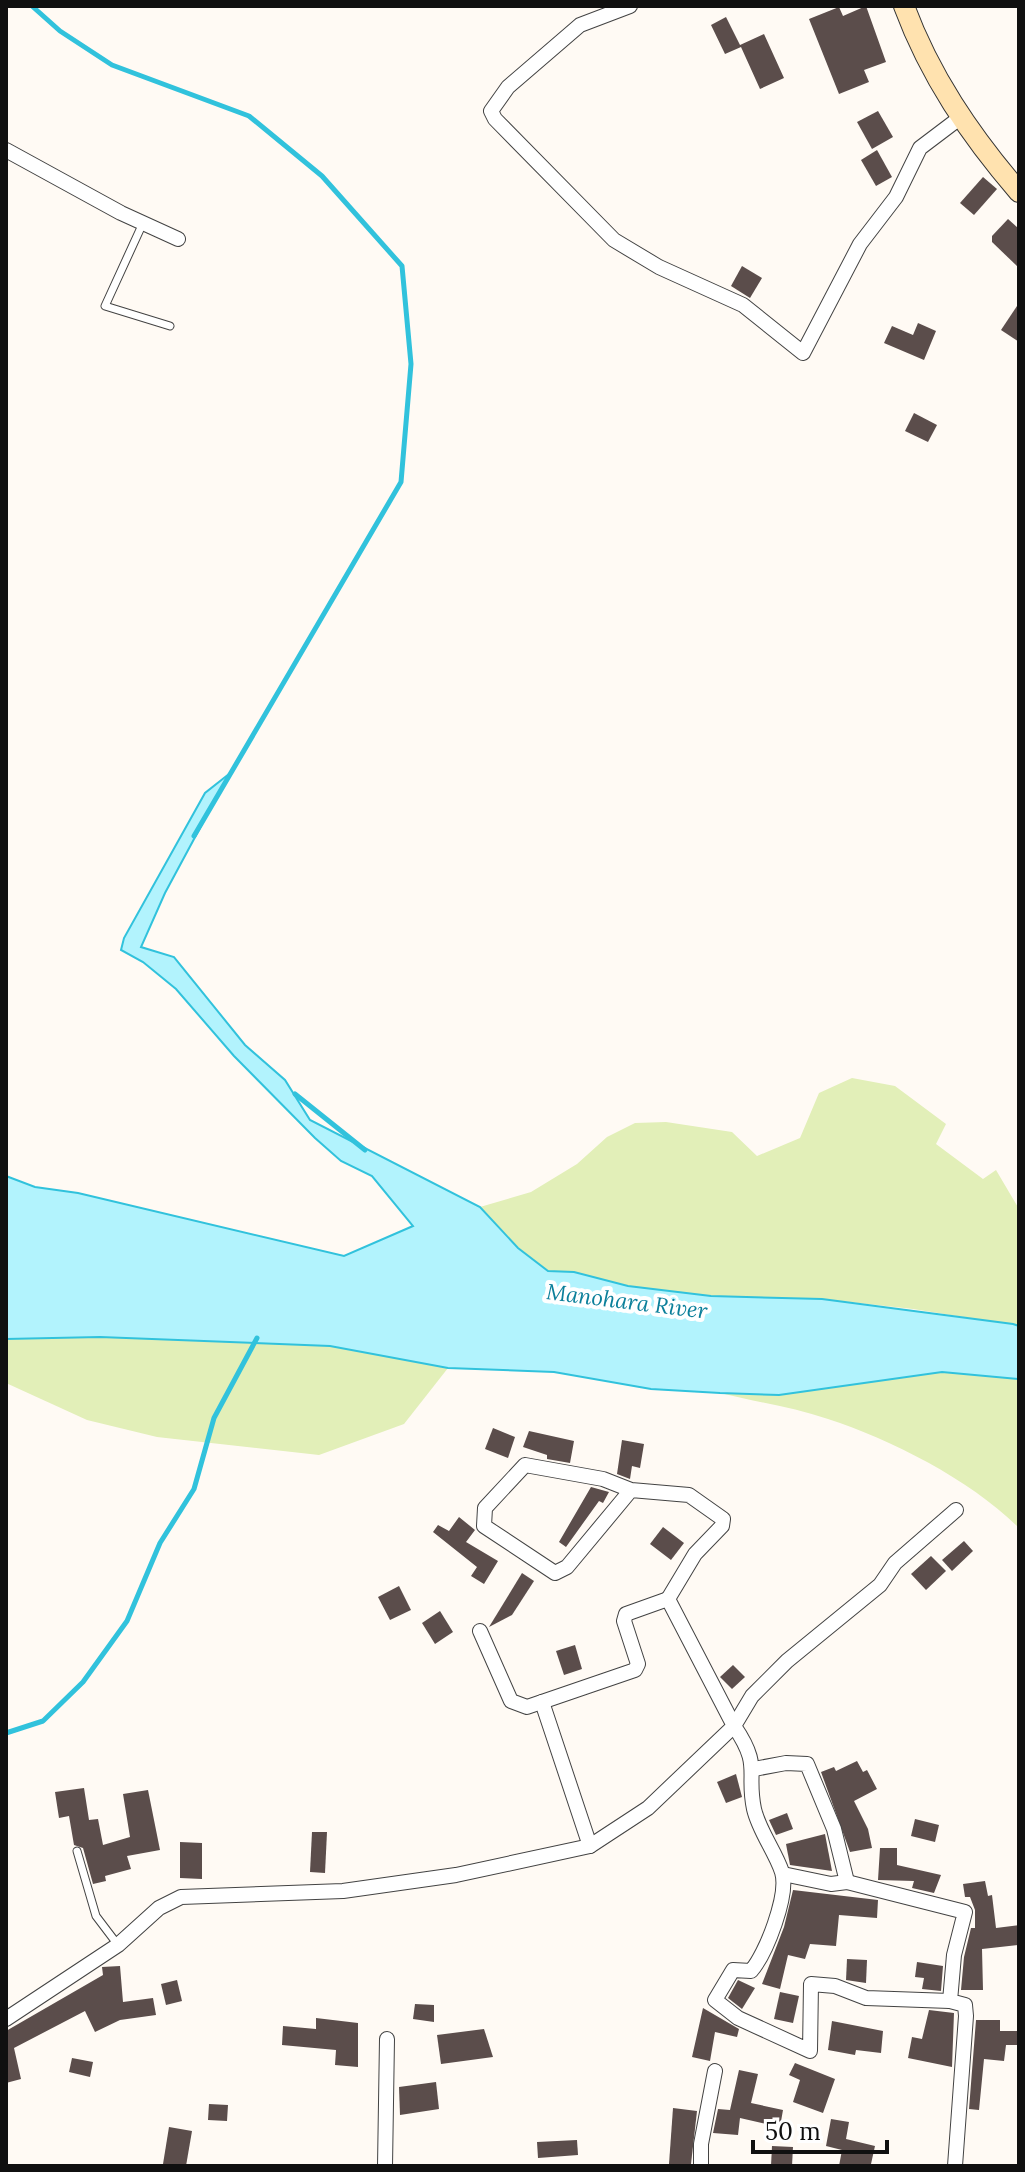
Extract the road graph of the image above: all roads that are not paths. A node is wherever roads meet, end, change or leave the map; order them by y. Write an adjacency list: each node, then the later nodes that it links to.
1 (630, 6): 3 (street)
2 (904, 6): 3 (main road)
3 (961, 117): 5 (main road)
4 (6, 150): 6 (street)
5 (1019, 192)
6 (143, 223): 7 (street); 8 (lane)
7 (178, 239)
8 (170, 326)
9 (631, 1490): 9 (street); 11 (street)
10 (956, 1510): 14 (street)
11 (668, 1599): 13 (street); 14 (street)
12 (480, 1631): 13 (street)
13 (542, 1702): 16 (street)
14 (734, 1726): 15 (street); 16 (street)
15 (754, 1769): 18 (street); 19 (street)
16 (590, 1846): 20 (street)
17 (77, 1851): 20 (lane)
18 (783, 1874): 19 (street); 21 (street)
19 (847, 1882): 21 (street)
20 (118, 1945): 22 (street)
21 (950, 2001): 27 (street)
22 (6, 2019)
23 (387, 2039): 25 (street)
24 (715, 2071): 26 (street)
25 (385, 2166)
26 (701, 2166)
27 (955, 2166)

